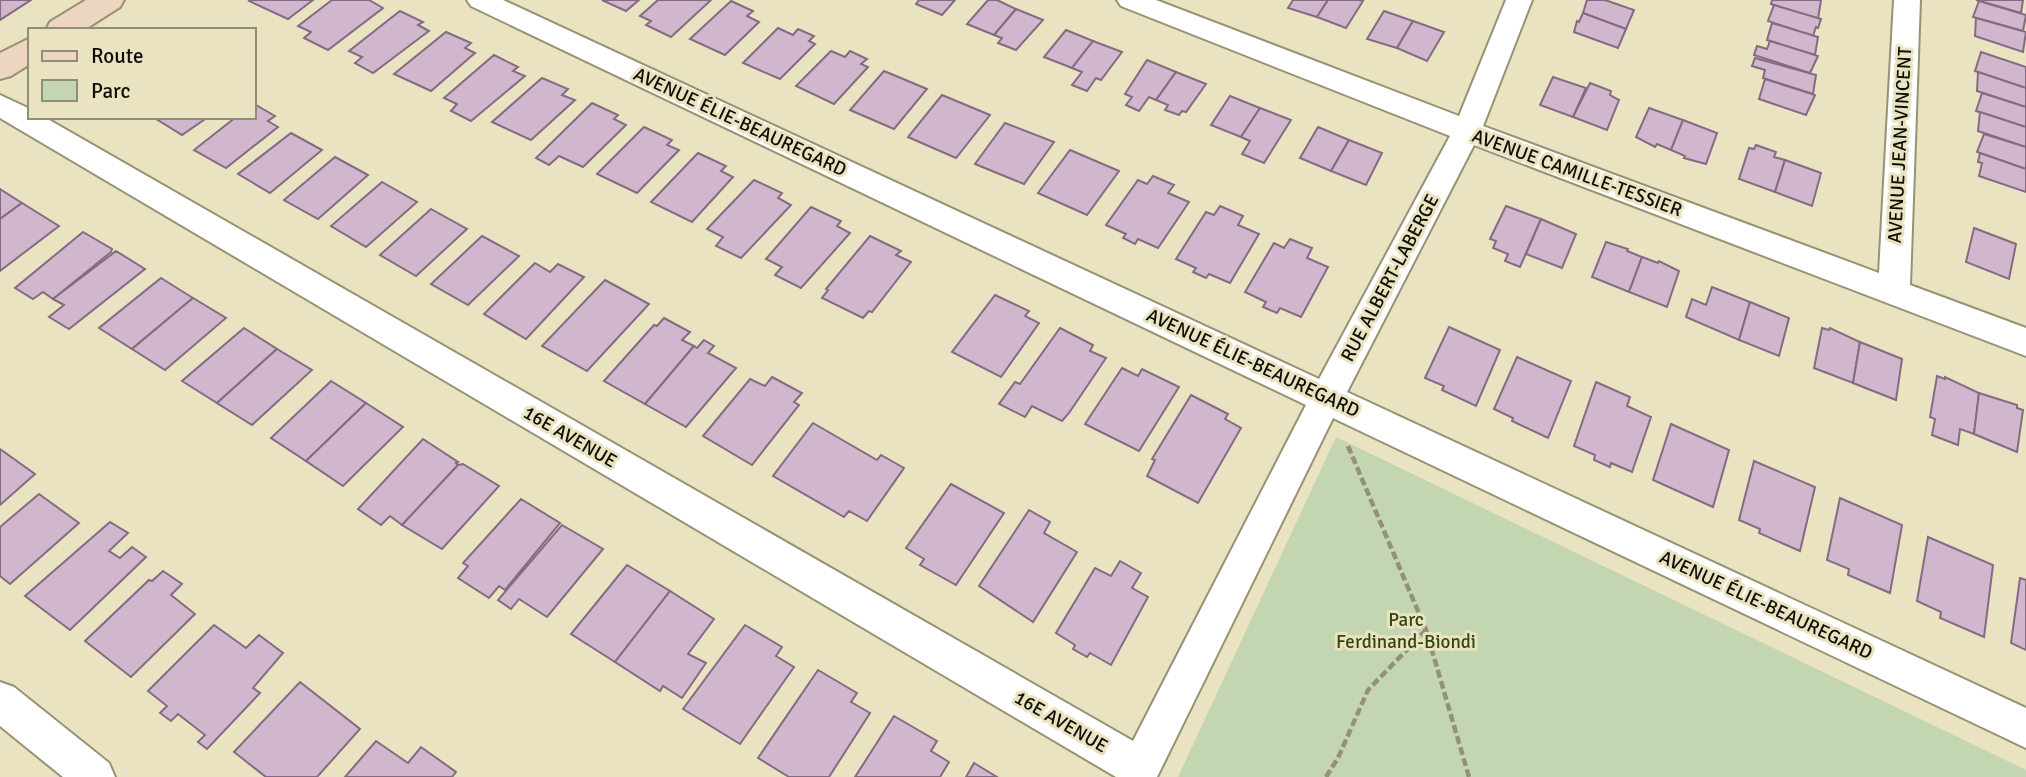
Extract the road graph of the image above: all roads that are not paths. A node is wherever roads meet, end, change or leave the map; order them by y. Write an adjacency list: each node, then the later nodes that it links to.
1 (109, 0): 6 (street)
2 (480, 0): 13 (street, AVENUE ÉLIE-BEAUREGARD)
3 (1130, 0): 10 (street, AVENUE CAMILLE-TESSIER)
4 (1519, 0): 10 (street, RUE ALBERT-LABERGE)
5 (1907, 0): 11 (street, AVENUE JEAN-VINCENT)
6 (64, 28)
7 (28, 50): 8 (street)
8 (0, 68)
9 (0, 106): 16 (street, 16E AVENUE)
10 (1467, 131): 11 (street, AVENUE CAMILLE-TESSIER); 13 (street, RUE ALBERT-LABERGE)
11 (1894, 290): 12 (street, AVENUE CAMILLE-TESSIER)
12 (2026, 342)
13 (1327, 397): 15 (street, AVENUE ÉLIE-BEAUREGARD); 16 (street, RUE ALBERT-LABERGE)
14 (0, 701): 17 (street)
15 (2026, 728)
16 (1139, 773)
17 (95, 777)

